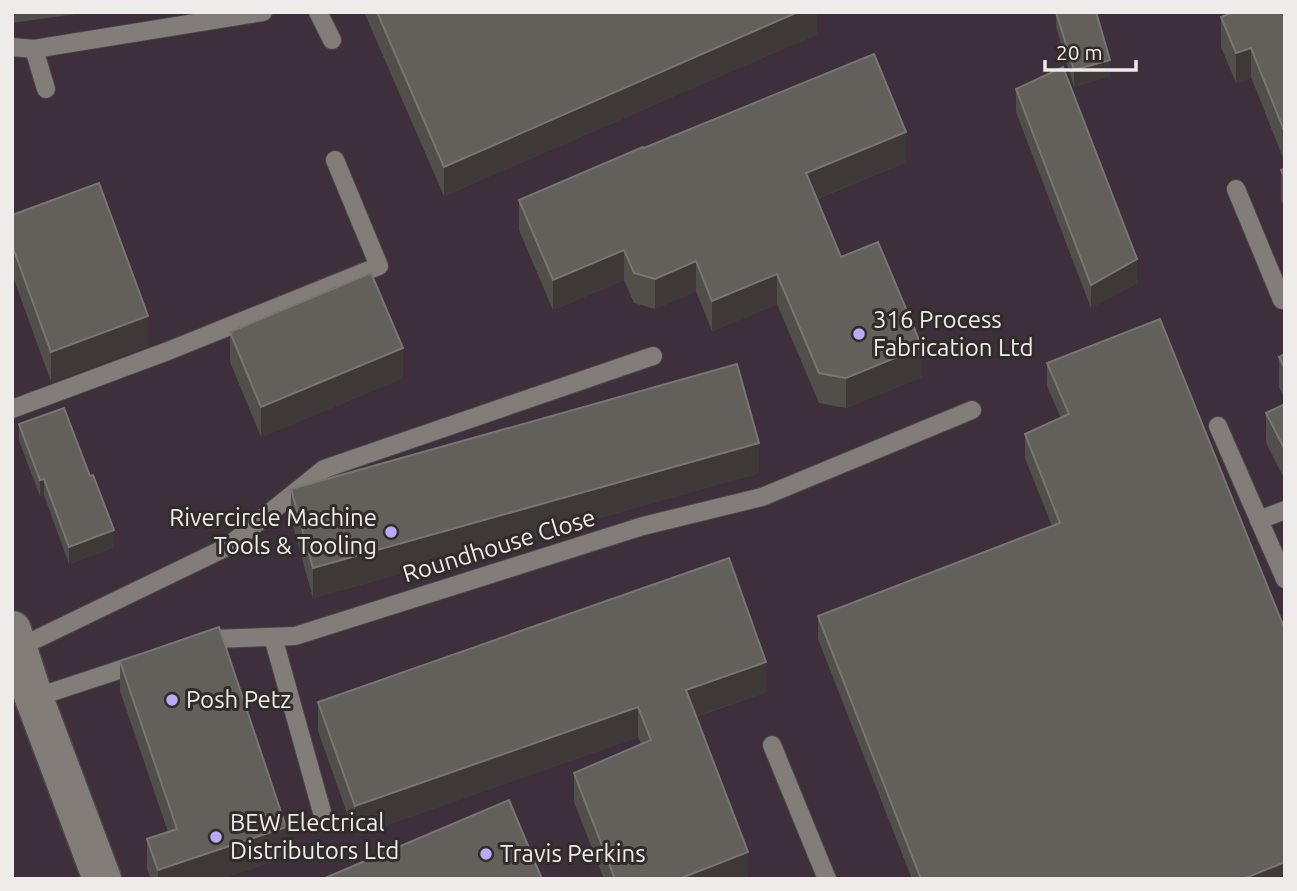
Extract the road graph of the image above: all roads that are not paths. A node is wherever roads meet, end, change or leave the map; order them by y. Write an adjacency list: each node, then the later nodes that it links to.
1 (263, 12): 5 (lane)
2 (318, 12): 3 (lane)
3 (332, 40)
4 (12, 47): 5 (lane)
5 (34, 49): 6 (lane)
6 (46, 89)
7 (335, 160): 11 (lane)
8 (1236, 189): 9 (lane)
9 (1285, 299)
10 (653, 356): 18 (lane)
11 (12, 409)
12 (972, 410): 17 (lane, Roundhouse Close)
13 (1218, 426): 15 (lane)
14 (1285, 510): 15 (lane)
15 (1259, 520): 16 (lane)
16 (1285, 579)
17 (273, 637): 19 (lane, Roundhouse Close); 23 (lane)
18 (15, 639): 21 (street)
19 (187, 647)
20 (163, 656): 21 (lane)
21 (34, 698): 24 (street)
22 (772, 745): 25 (lane)
23 (322, 812)
24 (102, 879)
25 (827, 879)

